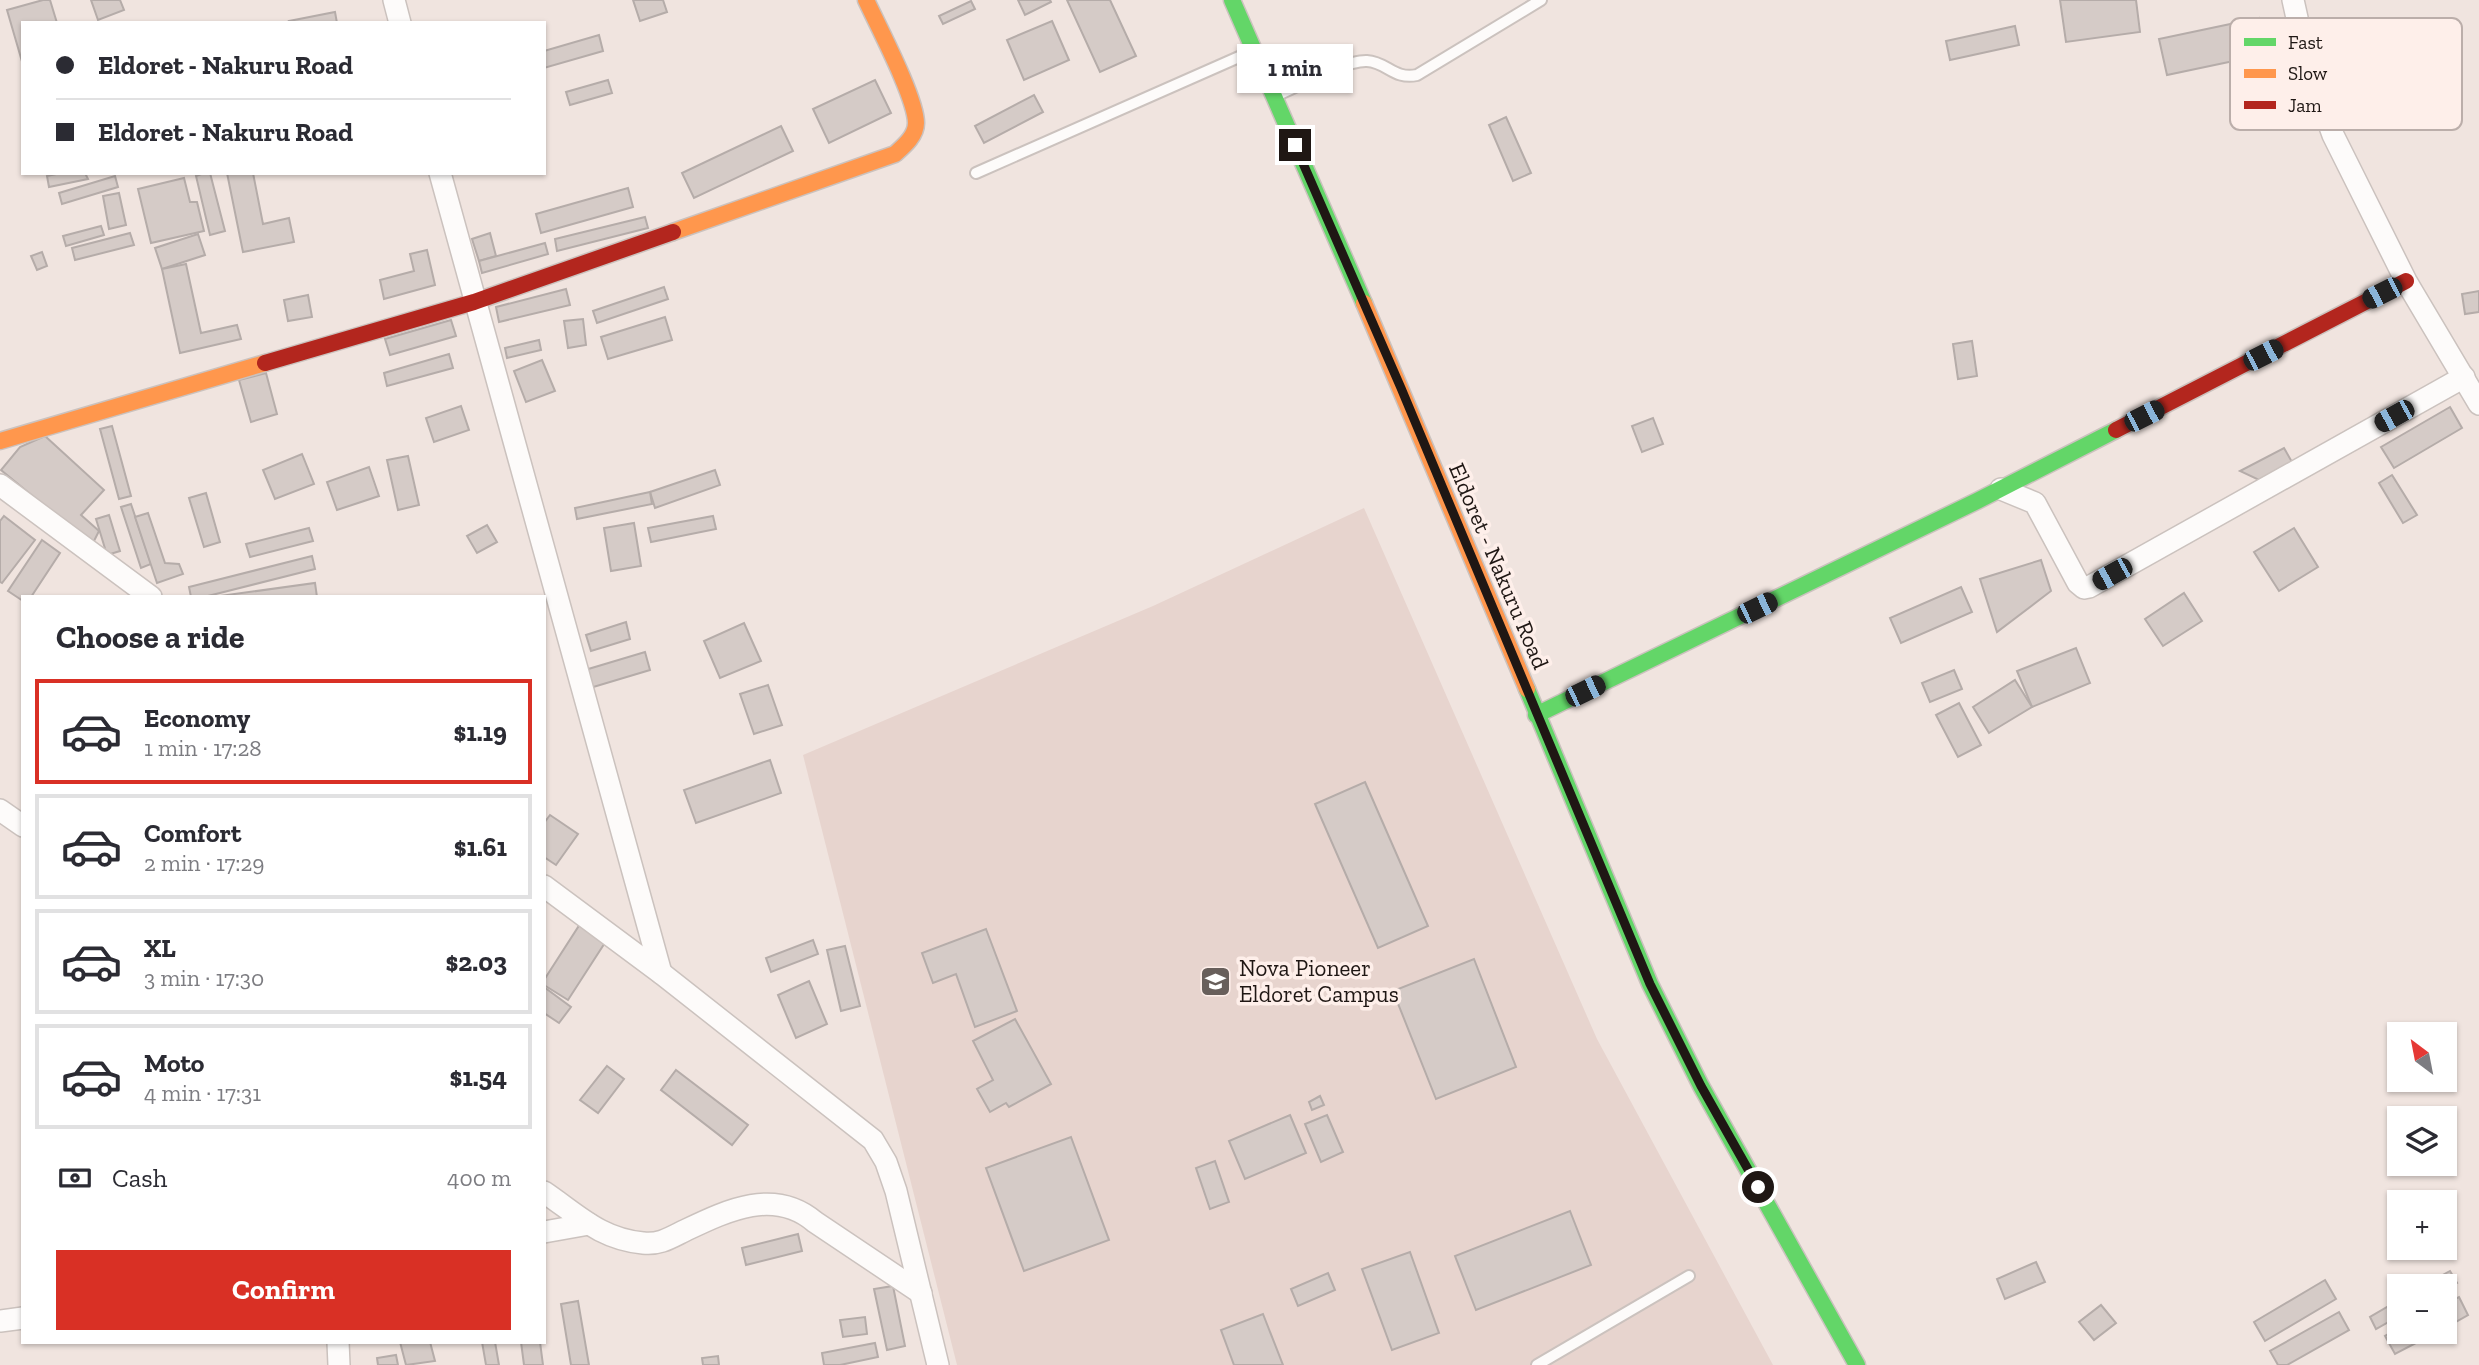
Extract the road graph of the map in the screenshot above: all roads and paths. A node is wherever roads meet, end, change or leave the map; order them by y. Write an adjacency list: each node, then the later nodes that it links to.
1 (394, 0): 7 (street)
2 (866, 0): 14 (main road)
3 (1233, 0): 8 (main road, Eldoret - Nakuru Road)
4 (1541, 0): 9 (lane)
5 (2294, 0): 6 (street)
6 (2298, 18)
7 (399, 21)
8 (1254, 50): 9 (main road, Eldoret - Nakuru Road); 11 (lane)
9 (1274, 96): 21 (main road, Eldoret - Nakuru Road)
10 (2332, 130): 13 (street)
11 (976, 173)
12 (441, 175): 14 (street)
13 (2406, 281): 15 (street); 19 (main road)
14 (474, 302): 17 (main road); 25 (street)
15 (2464, 377): 16 (street); 19 (street)
16 (2479, 404)
17 (0, 441)
18 (0, 485): 20 (street)
19 (2001, 489): 21 (main road)
20 (148, 595)
21 (1536, 715): 37 (main road, Eldoret - Nakuru Road)
22 (0, 810): 23 (street)
23 (21, 825)
24 (546, 888): 25 (street)
25 (661, 973): 30 (street)
26 (546, 1193): 27 (street)
27 (589, 1224): 28 (street); 30 (street)
28 (546, 1233)
29 (1689, 1276): 36 (lane)
30 (921, 1293): 35 (street)
31 (21, 1318): 32 (street)
32 (0, 1321)
33 (338, 1344): 34 (street)
34 (339, 1365)
35 (938, 1365)
36 (1537, 1365)
37 (1857, 1365)

